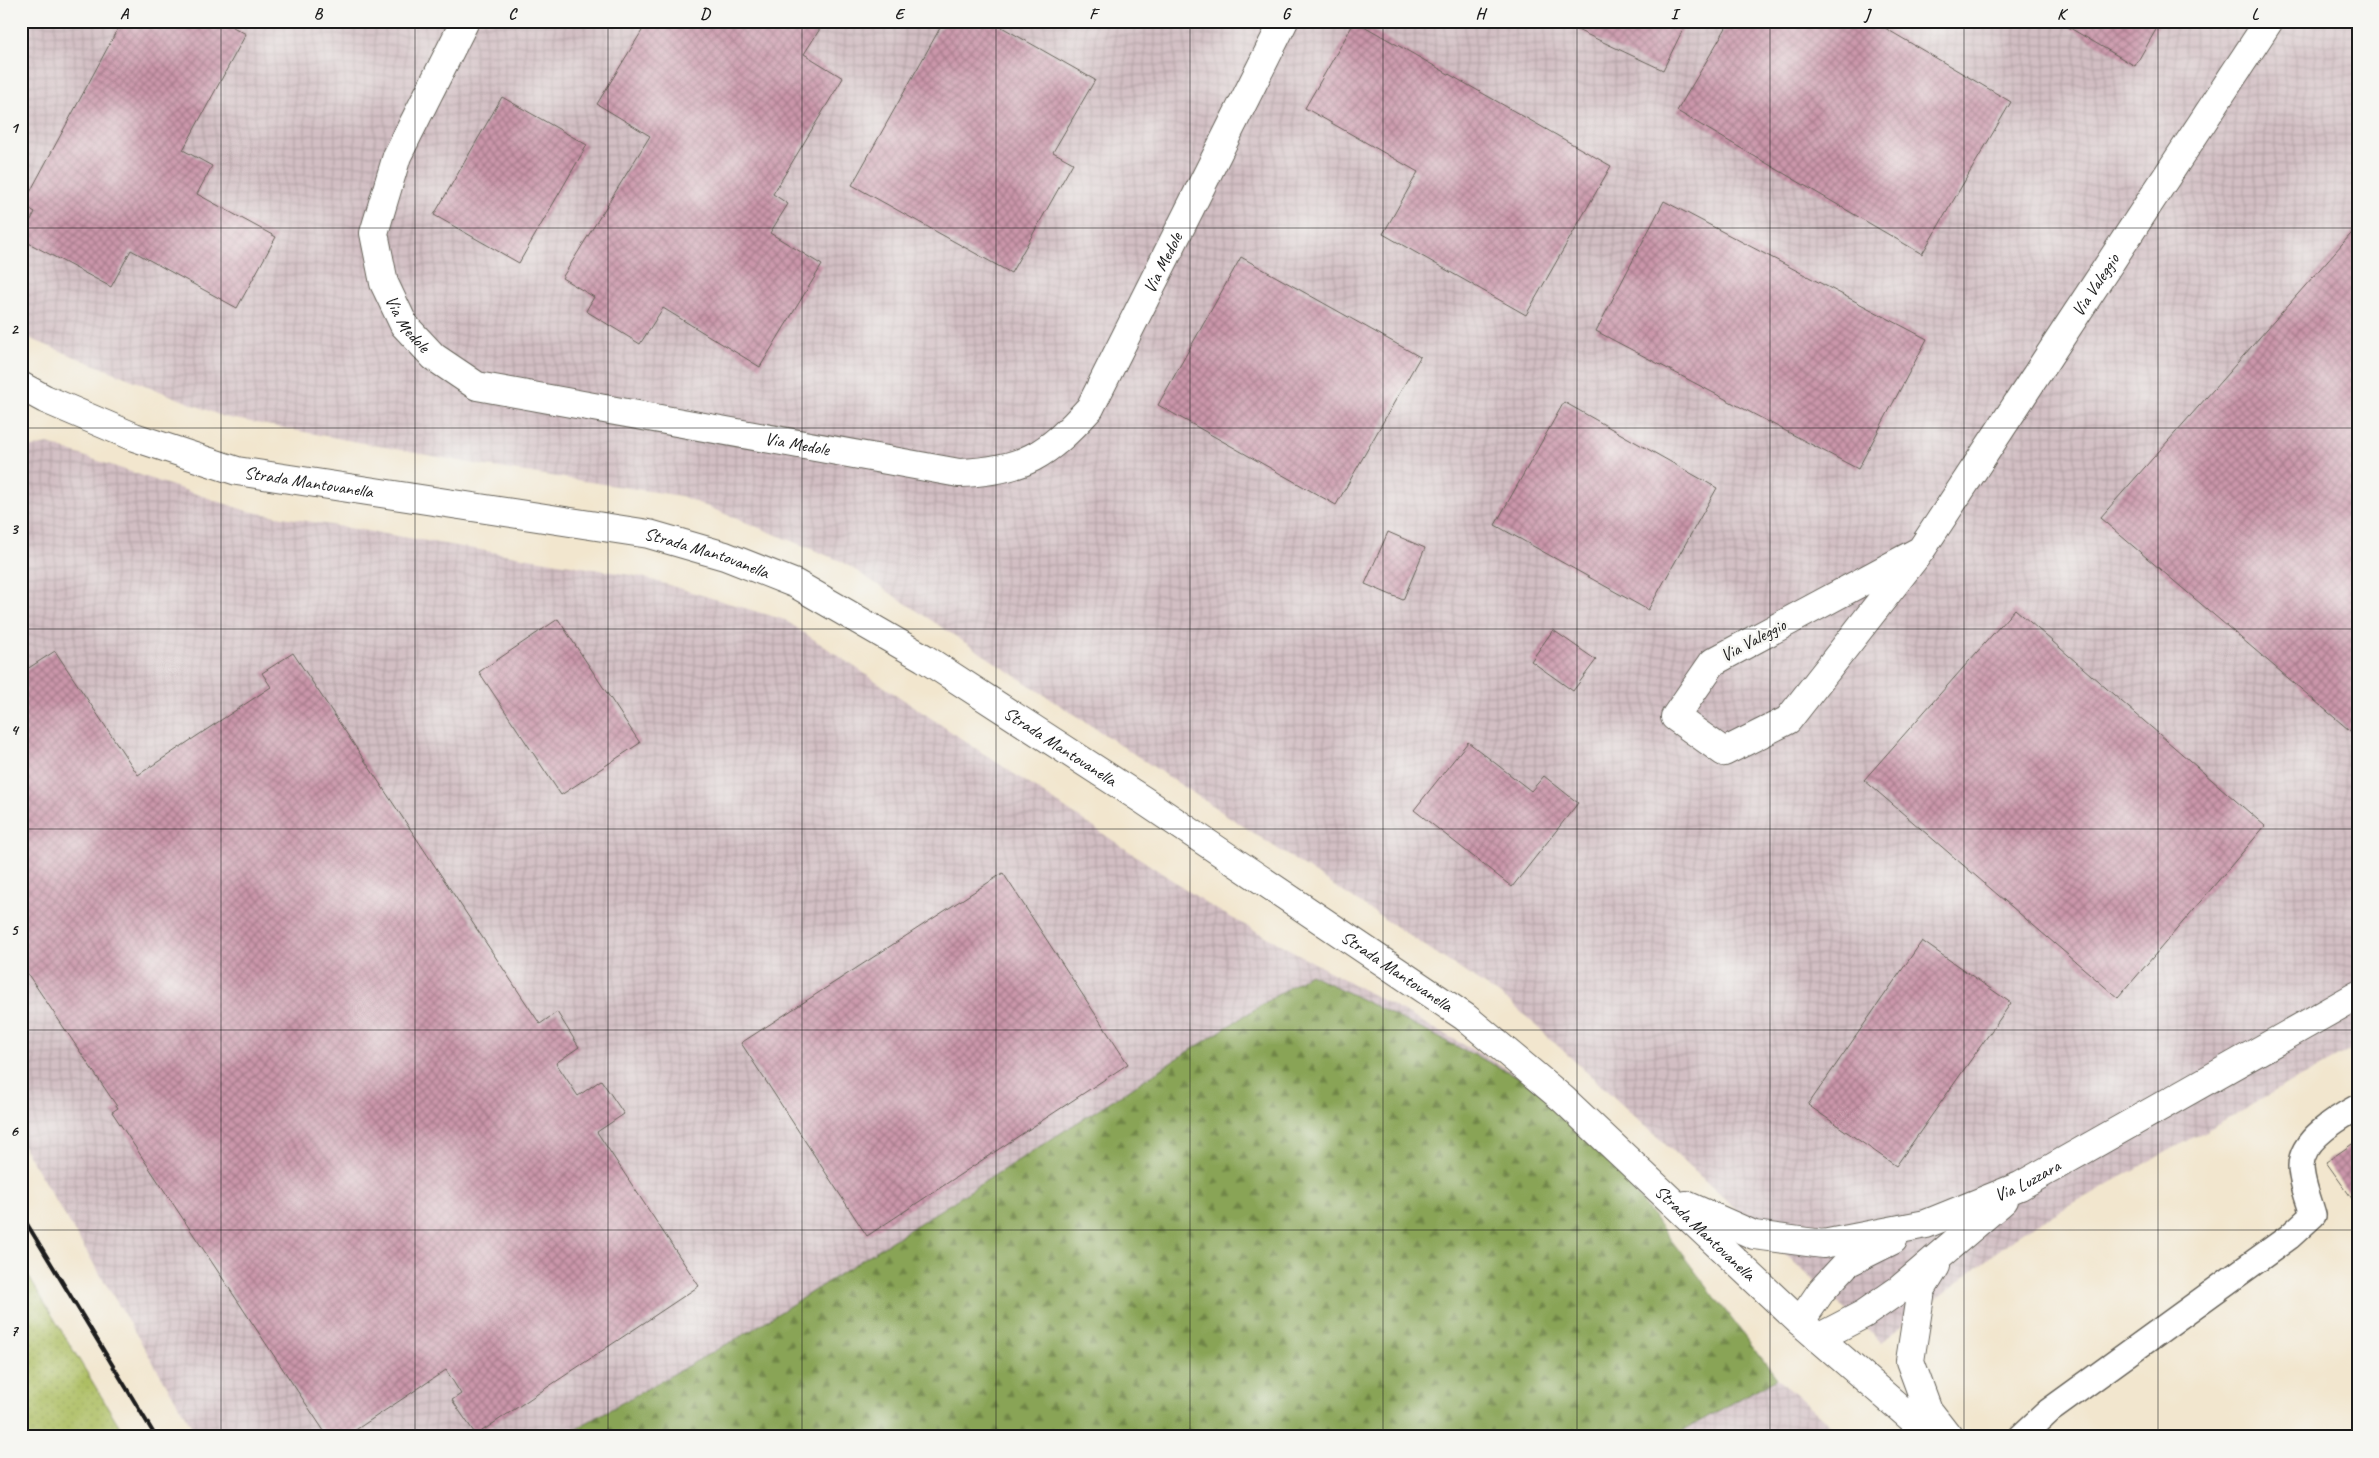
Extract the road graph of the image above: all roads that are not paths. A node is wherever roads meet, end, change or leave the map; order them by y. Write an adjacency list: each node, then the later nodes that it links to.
1 (465, 21): 2 (street, Via Medole)
2 (1284, 21)
3 (2270, 21): 5 (street, Via Valeggio)
4 (21, 386): 9 (street, Strada Mantovanella)
5 (1921, 550): 5 (street, Via Valeggio)
6 (2358, 995): 8 (street, Via Luzzara)
7 (2358, 1107): 15 (lane)
8 (2020, 1186): 10 (street, Via Luzzara); 11 (street)
9 (1667, 1196): 10 (street, Via Luzzara); 12 (street, Strada Mantovanella)
10 (1926, 1224): 12 (street)
11 (1947, 1250): 12 (street); 14 (street)
12 (1809, 1330): 13 (street, Strada Mantovanella)
13 (1933, 1437)
14 (1949, 1437)
15 (2021, 1437)

